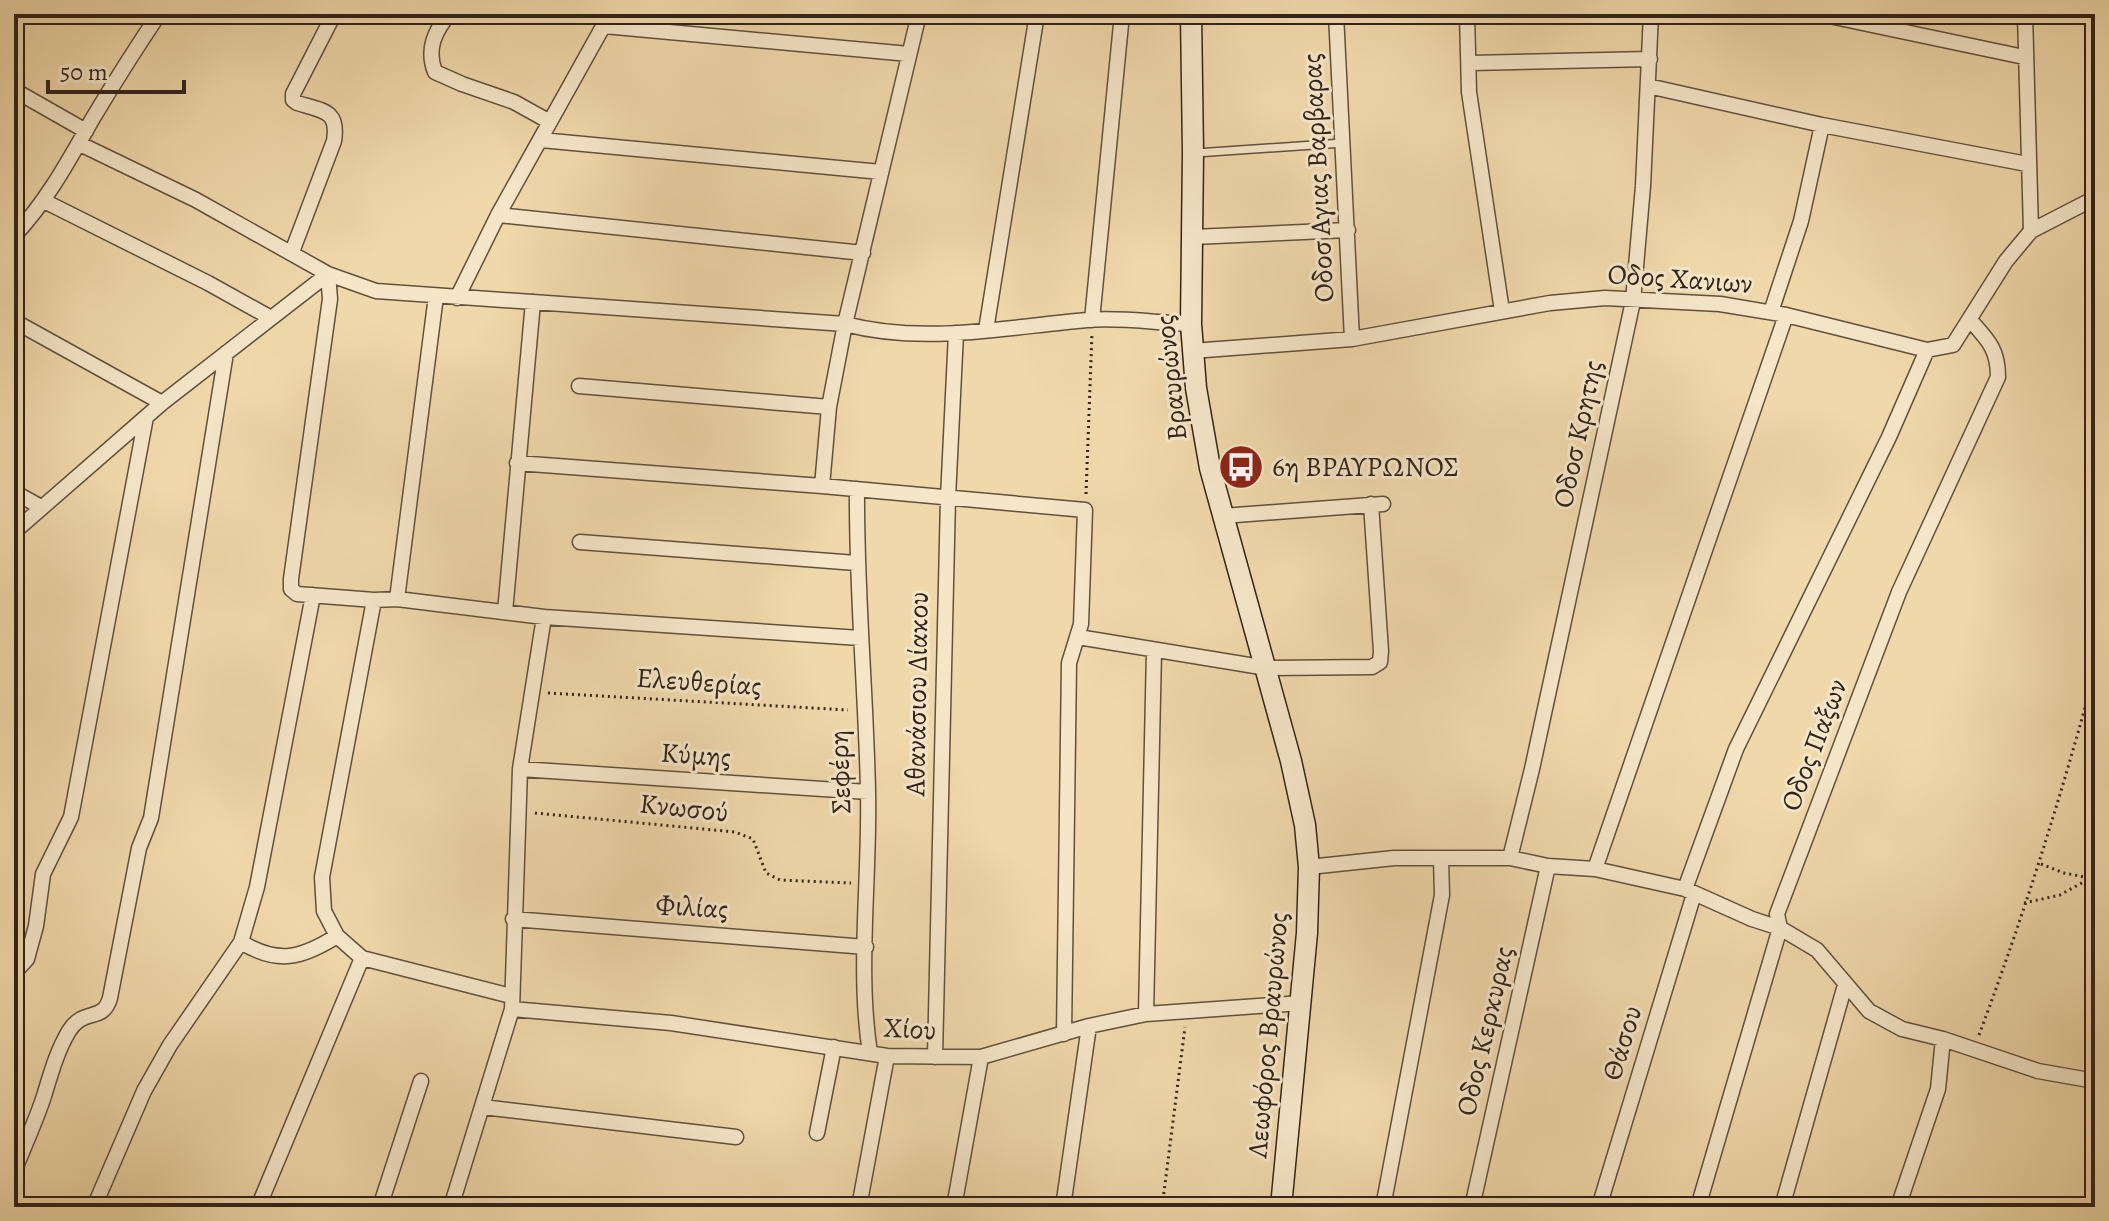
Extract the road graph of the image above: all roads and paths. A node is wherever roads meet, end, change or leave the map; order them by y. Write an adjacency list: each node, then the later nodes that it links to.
1 (159, 14): 22 (street)
2 (334, 14): 35 (street)
3 (449, 14): 20 (street)
4 (919, 14): 14 (street)
5 (1037, 14): 51 (street)
6 (1122, 14): 46 (street)
7 (1191, 14): 25 (main road, Βραυρώνος)
8 (1336, 14): 24 (street, Οδοσ Αγιας Βαρβαρας)
9 (1467, 14): 17 (street)
10 (1651, 14): 16 (street, Οδοσ Κρητης)
11 (1820, 14): 15 (street)
12 (2025, 14): 15 (street)
13 (607, 20): 14 (street); 20 (street)
14 (909, 54): 27 (street)
15 (2024, 57): 26 (street)
16 (1650, 59): 17 (street); 18 (street, Οδοσ Κρητης)
17 (1471, 63): 42 (street)
18 (1648, 86): 21 (street); 40 (street, Οδοσ Κρητης)
19 (14, 90): 22 (street)
20 (550, 122): 23 (street)
21 (1822, 125): 26 (street); 43 (street)
22 (83, 137): 29 (street); 35 (street)
23 (541, 140): 27 (street); 30 (street)
24 (1344, 143): 25 (lane); 31 (street, Οδοσ Αγιας Βαρβαρας)
25 (1193, 153): 34 (main road, Βραυρώνος)
26 (2027, 164): 32 (street)
27 (881, 172): 36 (street)
28 (2095, 198): 32 (street)
29 (44, 201): 33 (street); 45 (street)
30 (498, 215): 36 (street); 39 (street)
31 (1348, 230): 34 (street); 53 (street, Οδοσ Αγιας Βαρβαρας)
32 (2031, 231): 47 (street)
33 (14, 236)
34 (1193, 237): 50 (main road, Βραυρώνος)
35 (292, 252): 37 (street)
36 (863, 253): 49 (street)
37 (328, 274): 38 (street); 45 (street); 72 (street)
38 (436, 296): 39 (street); 73 (street)
39 (457, 298): 41 (street)
40 (1633, 301): 42 (street, Οδος Χανιων); 43 (street, Οδος Χανιων); 87 (street, Οδοσ Κρητης)
41 (533, 302): 49 (street); 61 (street)
42 (1502, 311): 53 (street, Οδος Χανιων)
43 (1771, 312): 44 (street, Οδος Χανιων)
44 (1786, 315): 54 (street, Οδος Χανιων); 92 (street)
45 (271, 318): 56 (street)
46 (1092, 320): 50 (street); 51 (street); 67 (path)
47 (1970, 320): 54 (street); 98 (street, Οδος Παξων)
48 (14, 321): 58 (street)
49 (845, 324): 52 (street); 59 (street)
50 (1191, 324): 55 (main road, Βραυρώνος)
51 (986, 330): 52 (street)
52 (956, 333): 65 (street, Αθανάσιου Δίακου)
53 (1352, 339): 55 (street, Οδος Χανιων)
54 (1927, 350): 95 (street, Θάσου)
55 (1192, 351): 68 (main road, Βραυρώνος)
56 (226, 353): 58 (street); 123 (street)
57 (579, 386): 59 (street)
58 (162, 403): 60 (street)
59 (829, 407): 62 (street)
60 (146, 417): 66 (street); 103 (street)
61 (517, 463): 62 (street); 75 (street)
62 (822, 486): 63 (street)
63 (857, 489): 65 (street); 71 (street, Σεφέρη)
64 (14, 492): 66 (street)
65 (948, 498): 67 (street); 116 (street, Αθανάσιου Δίακου)
66 (41, 507): 69 (street)
67 (1085, 510): 77 (street)
68 (1223, 516): 80 (main road, Βραυρώνος); 80 (street)
69 (14, 532)
70 (580, 542): 71 (street)
71 (856, 563): 78 (street, Σεφέρη)
72 (313, 595): 74 (street); 100 (street)
73 (397, 599): 74 (street); 75 (street)
74 (374, 600): 99 (street)
75 (505, 612): 76 (street)
76 (544, 617): 78 (street); 82 (street)
77 (1078, 637): 79 (street); 110 (street)
78 (860, 638): 83 (street, Σεφέρη)
79 (1154, 651): 80 (street); 108 (street)
80 (1267, 668): 91 (main road, Βραυρώνος)
81 (2095, 671): 89 (path)
82 (531, 692): 83 (path, Ελευθερίας); 84 (street)
83 (864, 711): 85 (street, Σεφέρη)
84 (520, 769): 85 (street, Κύμης); 86 (street)
85 (868, 792): 94 (street, Σεφέρη)
86 (518, 811): 94 (path, Κνωσού); 97 (street)
87 (1510, 858): 88 (street); 90 (street)
88 (1441, 859): 91 (street); 133 (street)
89 (2041, 864): 93 (path); 96 (path)
90 (1548, 866): 92 (street); 134 (street, Οδος Κερκυρας)
91 (1309, 867): 106 (main road, Λεωφόρος Βραυρώνος)
92 (1595, 869): 95 (street)
93 (2092, 879): 96 (path)
94 (867, 883): 101 (street, Σεφέρη)
95 (1690, 891): 98 (street); 135 (street, Θάσου)
96 (2024, 903): 113 (path)
97 (513, 919): 101 (street, Φιλίας); 105 (street)
98 (1780, 928): 104 (street); 136 (street, Οδος Παξων)
99 (337, 936): 100 (street); 102 (street)
100 (241, 942): 125 (street)
101 (866, 947): 114 (street, Σεφέρη)
102 (362, 958): 105 (street, Χίου); 126 (street)
103 (14, 973)
104 (1845, 985): 111 (street); 137 (street)
105 (512, 1002): 112 (street, Χίου); 120 (street)
106 (1301, 1003): 107 (street, Χίου); 132 (main road, Λεωφόρος Βραυρώνος)
107 (1186, 1011): 108 (street, Χίου); 124 (path)
108 (1146, 1014): 109 (street, Χίου)
109 (1089, 1026): 110 (street, Χίου); 131 (street)
110 (1064, 1034): 117 (street, Χίου)
111 (1943, 1039): 113 (street); 138 (street)
112 (834, 1047): 114 (street, Χίου); 121 (street)
113 (1974, 1050): 119 (street)
114 (870, 1053): 115 (street, Χίου)
115 (887, 1056): 116 (street, Χίου); 129 (street)
116 (935, 1057): 117 (street, Χίου)
117 (981, 1057): 130 (street)
118 (421, 1081): 127 (street)
119 (2095, 1081)
120 (483, 1107): 122 (street); 128 (street)
121 (817, 1133)
122 (736, 1137)
123 (14, 1172)
124 (1163, 1200)
125 (94, 1207)
126 (258, 1207)
127 (380, 1207)
128 (451, 1207)
129 (859, 1207)
130 (954, 1207)
131 (1063, 1207)
132 (1281, 1207)
133 (1383, 1207)
134 (1472, 1207)
135 (1599, 1207)
136 (1698, 1207)
137 (1782, 1207)
138 (1898, 1207)

